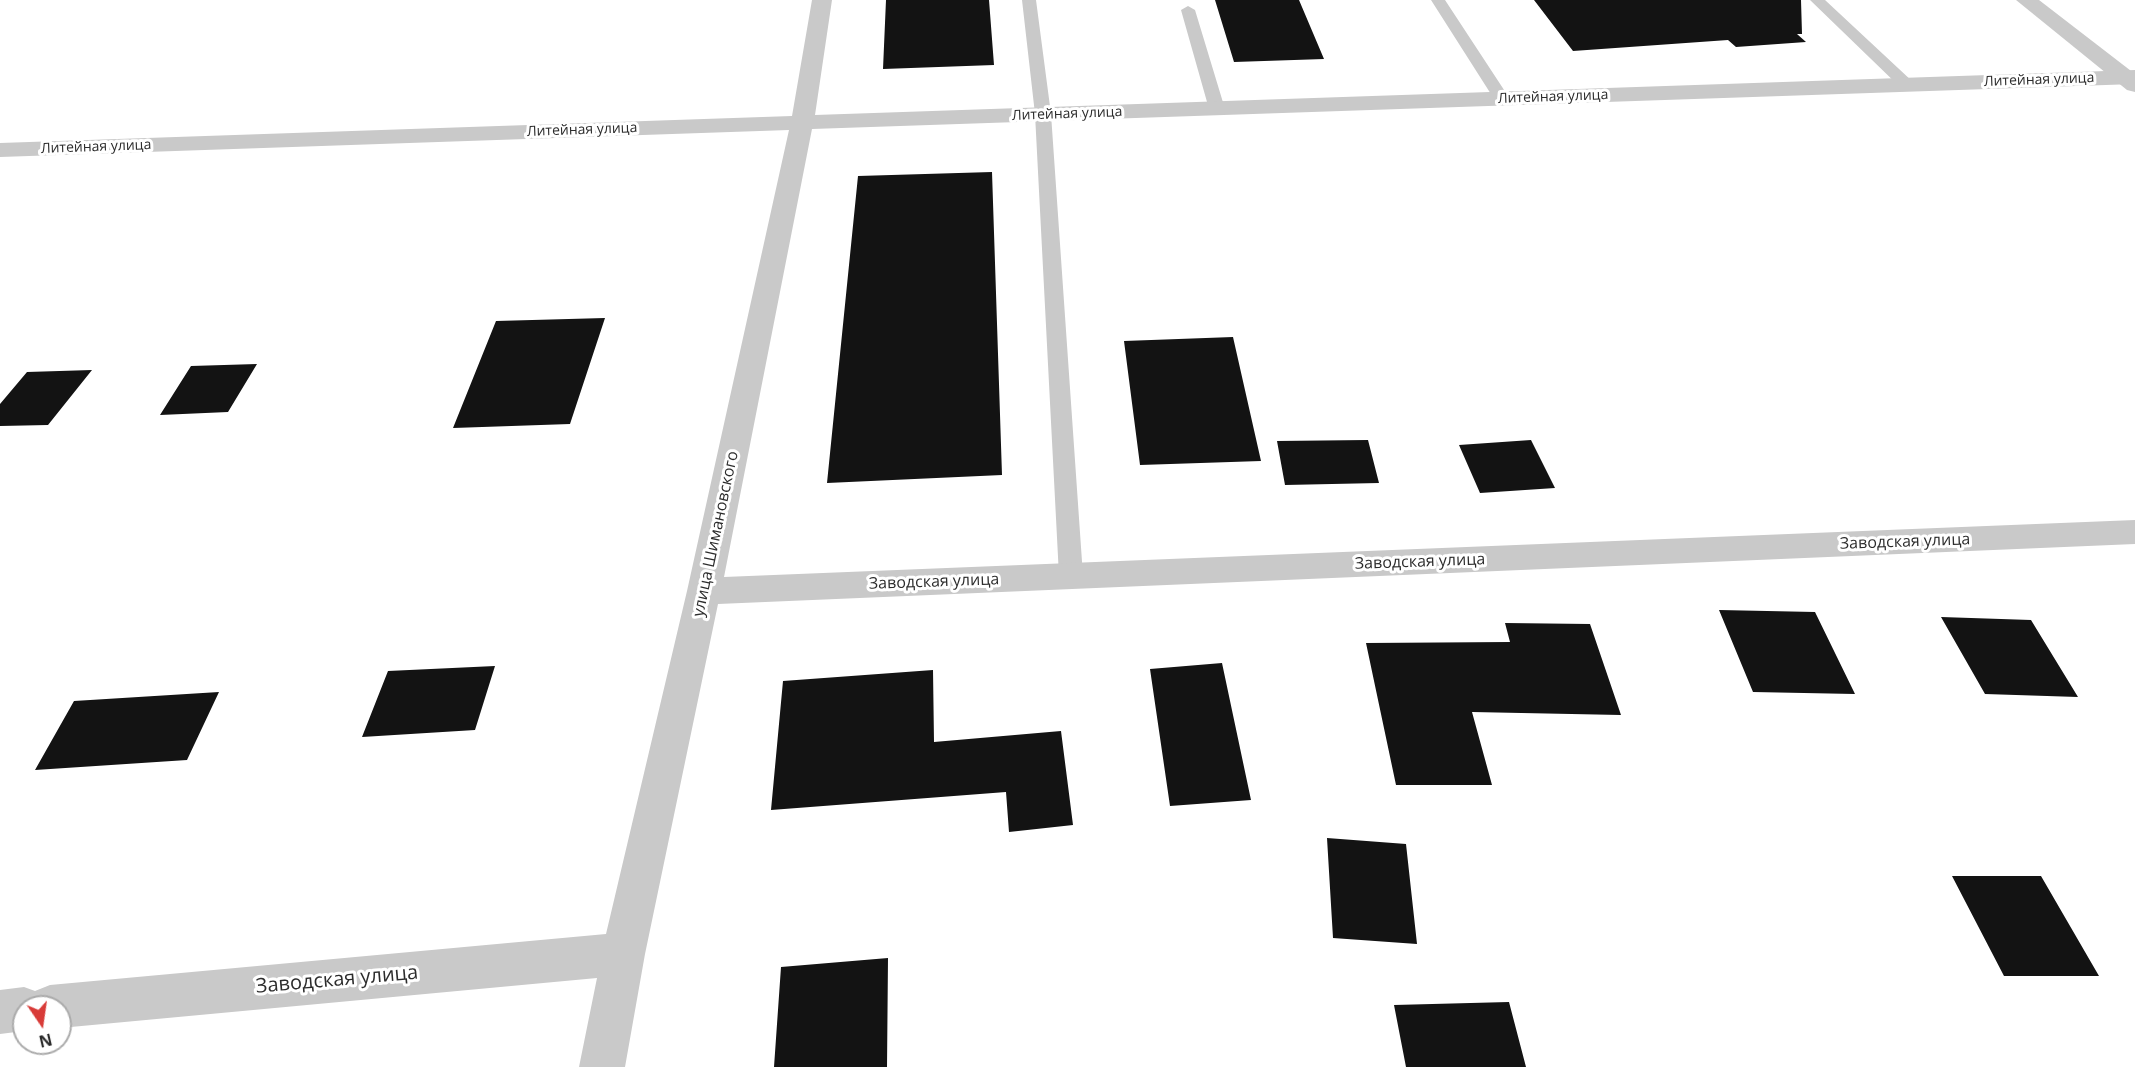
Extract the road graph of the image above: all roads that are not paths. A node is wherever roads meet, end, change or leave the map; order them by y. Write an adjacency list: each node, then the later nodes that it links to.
1 (822, 0): 12 (street, улица Шимановского)
2 (1029, 0): 11 (lane)
3 (1438, 0): 9 (lane)
4 (1817, 0): 8 (lane)
5 (2026, 0): 7 (street)
6 (1188, 10): 10 (lane)
7 (2132, 80): 8 (street, Литейная улица)
8 (1907, 85): 9 (street, Литейная улица)
9 (1502, 99): 10 (street, Литейная улица)
10 (1217, 108): 11 (street, Литейная улица)
11 (1043, 114): 12 (street, Литейная улица); 15 (lane)
12 (802, 123): 13 (street, Литейная улица); 16 (street, улица Шимановского)
13 (0, 150)
14 (2135, 532): 15 (street, Заводская улица)
15 (1071, 576): 16 (street, Заводская улица)
16 (704, 591): 17 (street, улица Шимановского)
17 (623, 954): 18 (street, Заводская улица); 19 (street, улица Шимановского)
18 (72, 1005)
19 (602, 1067)

